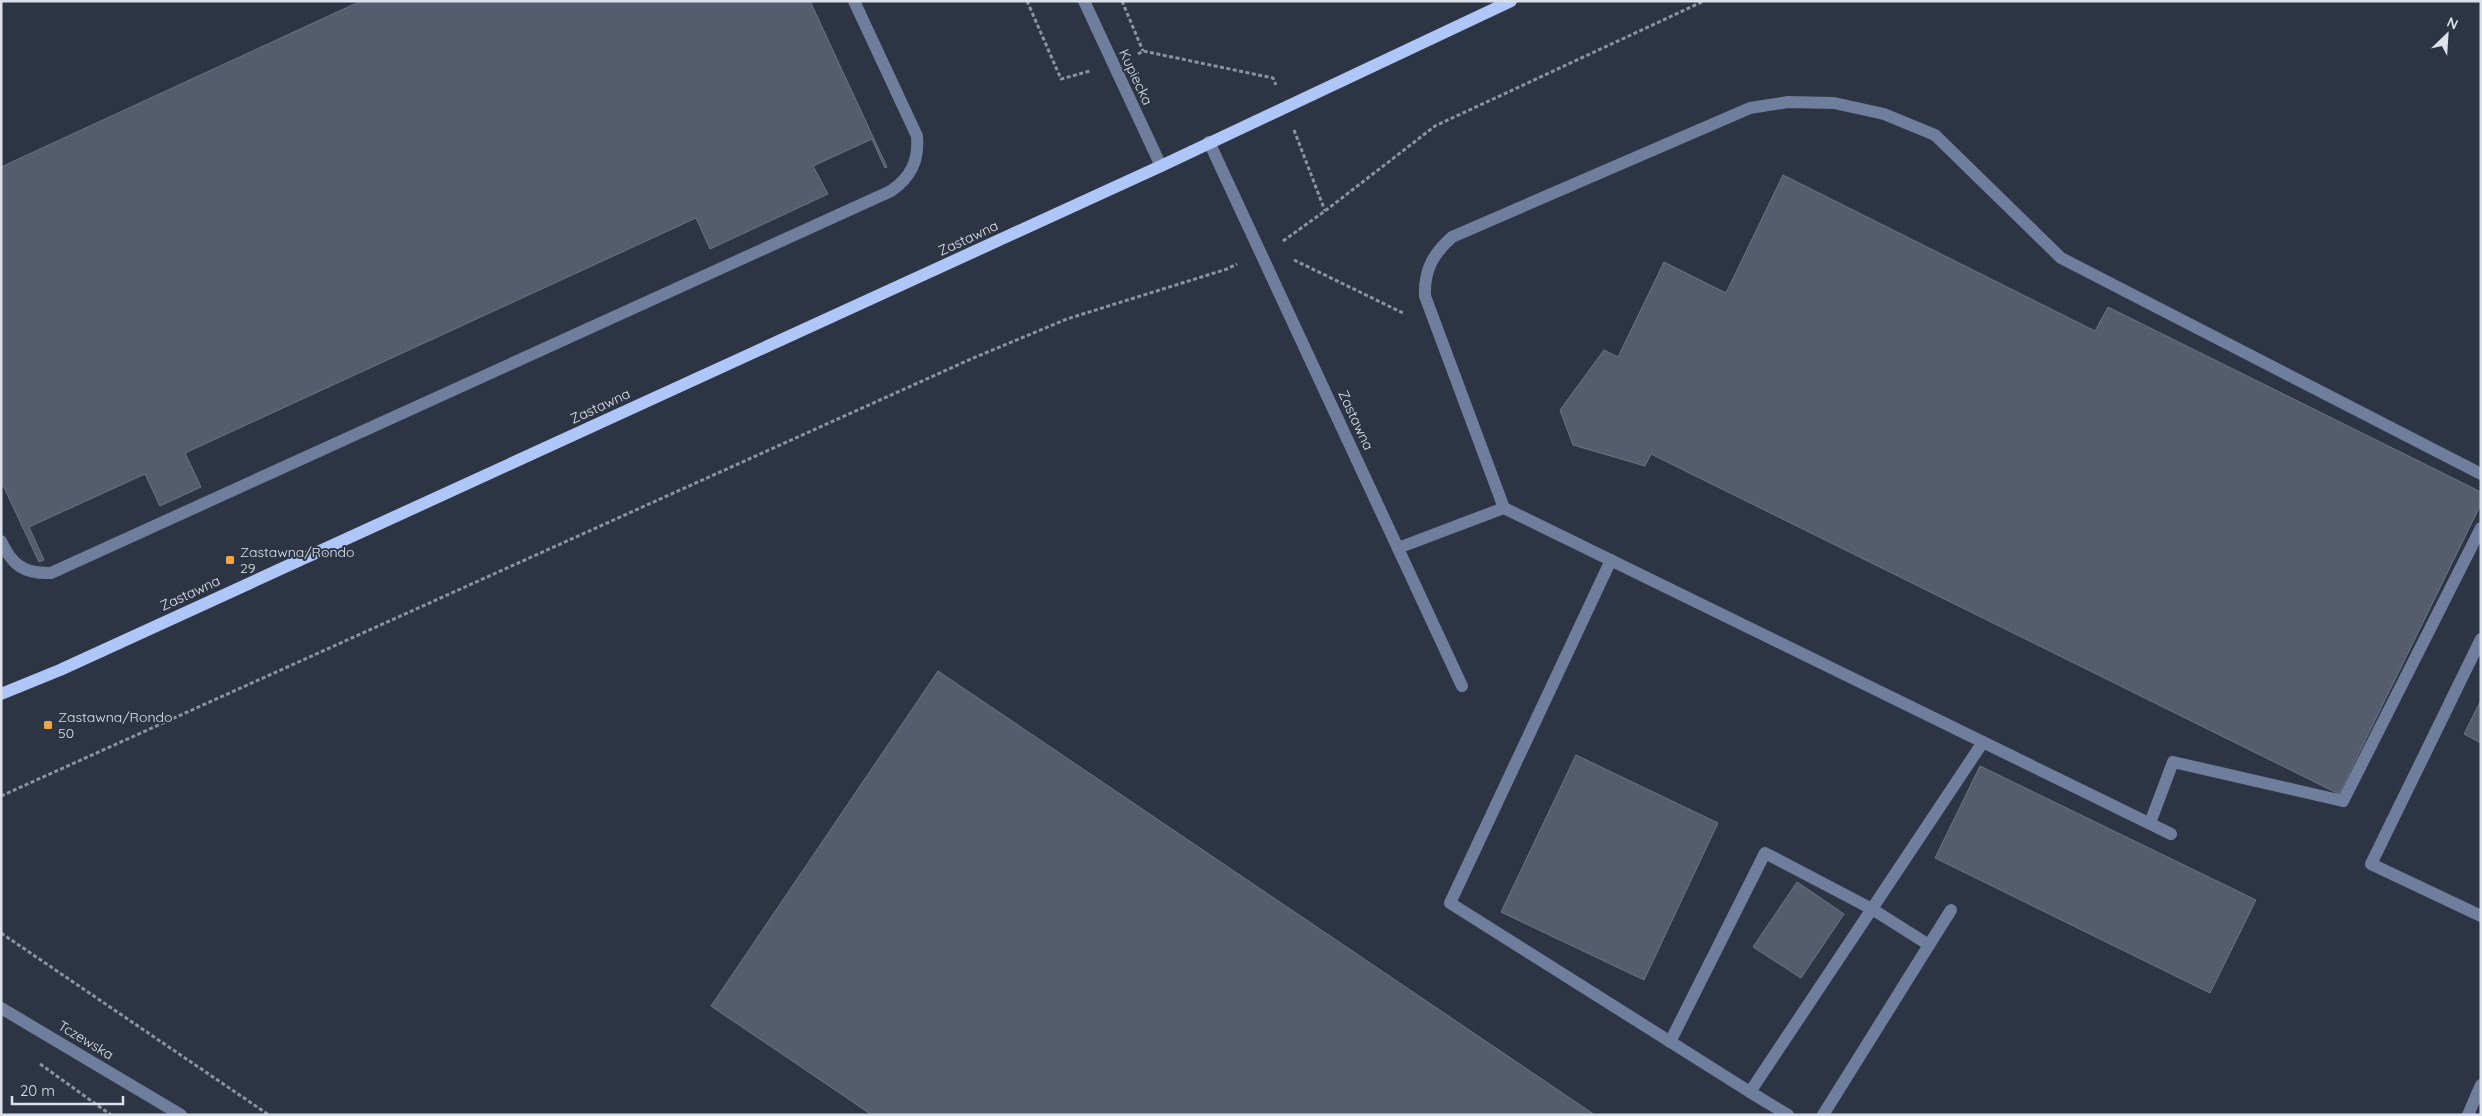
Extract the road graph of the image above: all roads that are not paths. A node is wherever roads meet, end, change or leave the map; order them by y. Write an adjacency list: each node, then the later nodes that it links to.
1 (854, 1): 9 (street)
2 (1084, 1): 5 (street, Kupiecka)
3 (1511, 1): 4 (main road, Zastawna)
4 (1209, 142): 5 (main road, Zastawna); 10 (street, Zastawna)
5 (1161, 166): 14 (main road, Zastawna)
6 (2481, 474): 7 (street)
7 (1504, 508): 10 (street); 11 (street)
8 (2481, 528): 16 (street)
9 (1, 541)
10 (1398, 548): 13 (street, Zastawna)
11 (1611, 560): 15 (street); 23 (street)
12 (2481, 639): 20 (street)
13 (1462, 686)
14 (1, 694)
15 (1983, 742): 16 (street); 18 (street)
16 (2150, 823): 17 (street)
17 (2171, 834)
18 (1872, 908): 21 (street); 23 (street); 25 (street)
19 (1951, 910): 21 (street)
20 (2481, 916)
21 (1930, 945): 28 (street)
22 (1, 1008): 26 (street, Tczewska)
23 (1670, 1042): 25 (street)
24 (2481, 1085): 29 (street)
25 (1750, 1092): 27 (street)
26 (181, 1115)
27 (1788, 1115)
28 (1824, 1115)
29 (2468, 1115)

